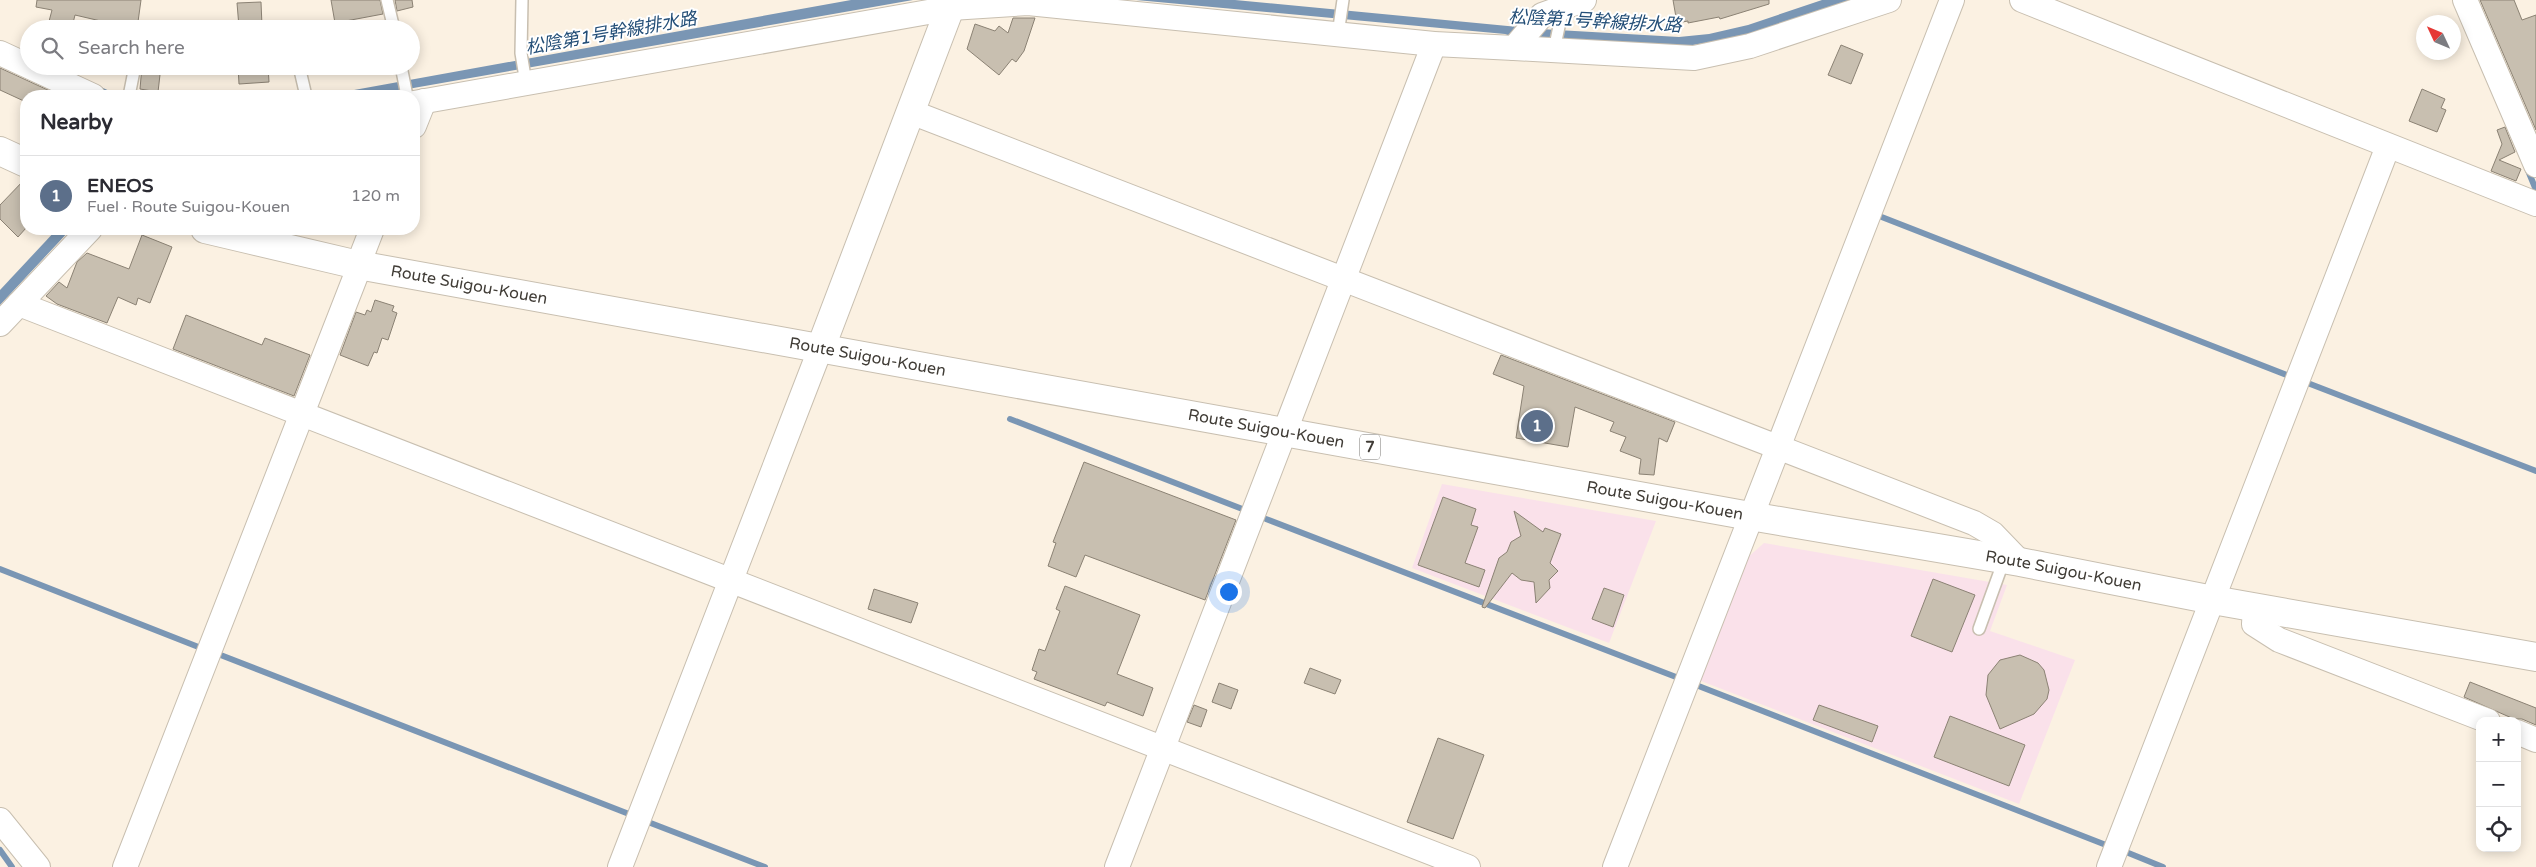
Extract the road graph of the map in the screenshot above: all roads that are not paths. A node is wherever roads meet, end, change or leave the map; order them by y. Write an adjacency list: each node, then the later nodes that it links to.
1 (388, 0): 10 (lane)
2 (522, 0): 21 (lane)
3 (1889, 0): 14 (street)
4 (1952, 0): 43 (street)
5 (2022, 0): 28 (street)
6 (2465, 0): 31 (street)
7 (1343, 3): 11 (lane)
8 (952, 4): 11 (street); 21 (street); 27 (main road)
9 (1561, 13): 13 (street); 14 (lane)
10 (392, 20)
11 (1338, 30): 12 (street)
12 (1434, 44): 13 (street); 37 (street)
13 (1516, 47): 14 (street)
14 (1554, 48)
15 (0, 53): 16 (street)
16 (20, 62)
17 (48, 75): 22 (street)
18 (133, 75): 23 (lane)
19 (301, 75): 24 (lane)
20 (404, 75): 25 (lane)
21 (526, 80): 26 (street)
22 (80, 90)
23 (130, 90)
24 (305, 90)
25 (411, 90)
26 (420, 99)
27 (911, 112): 37 (street); 40 (main road)
28 (2388, 146): 32 (street); 47 (street)
29 (0, 151): 30 (main road)
30 (20, 160)
31 (2536, 165)
32 (2536, 204)
33 (84, 235): 38 (street)
34 (231, 235): 36 (main road, Route Suigou-Kouen / 7)
35 (370, 235): 36 (street)
36 (359, 265): 40 (main road, Route Suigou-Kouen / 7); 41 (street)
37 (1344, 279): 42 (street); 43 (street)
38 (19, 304): 39 (street); 41 (street)
39 (0, 324)
40 (821, 348): 42 (main road, Route Suigou-Kouen / 7); 46 (street)
41 (302, 413): 46 (street); 57 (street)
42 (1285, 432): 44 (main road, Route Suigou-Kouen / 7); 54 (street)
43 (1777, 447): 44 (street); 45 (street)
44 (1750, 516): 45 (main road, Route Suigou-Kouen / 7); 61 (street)
45 (2012, 560): 47 (main road, Route Suigou-Kouen / 7); 49 (lane)
46 (732, 582): 54 (street); 58 (street)
47 (2213, 600): 48 (main road, Route Suigou-Kouen / 7); 62 (street)
48 (2255, 608): 50 (main road, Route Suigou-Kouen / 7); 51 (street)
49 (1979, 628)
50 (2536, 657)
51 (2478, 717)
52 (2521, 734): 53 (street)
53 (2536, 740)
54 (1163, 748): 59 (street); 60 (street)
55 (0, 820): 56 (street)
56 (38, 867)
57 (126, 867)
58 (620, 867)
59 (1117, 867)
60 (1468, 867)
61 (1615, 867)
62 (2109, 867)

